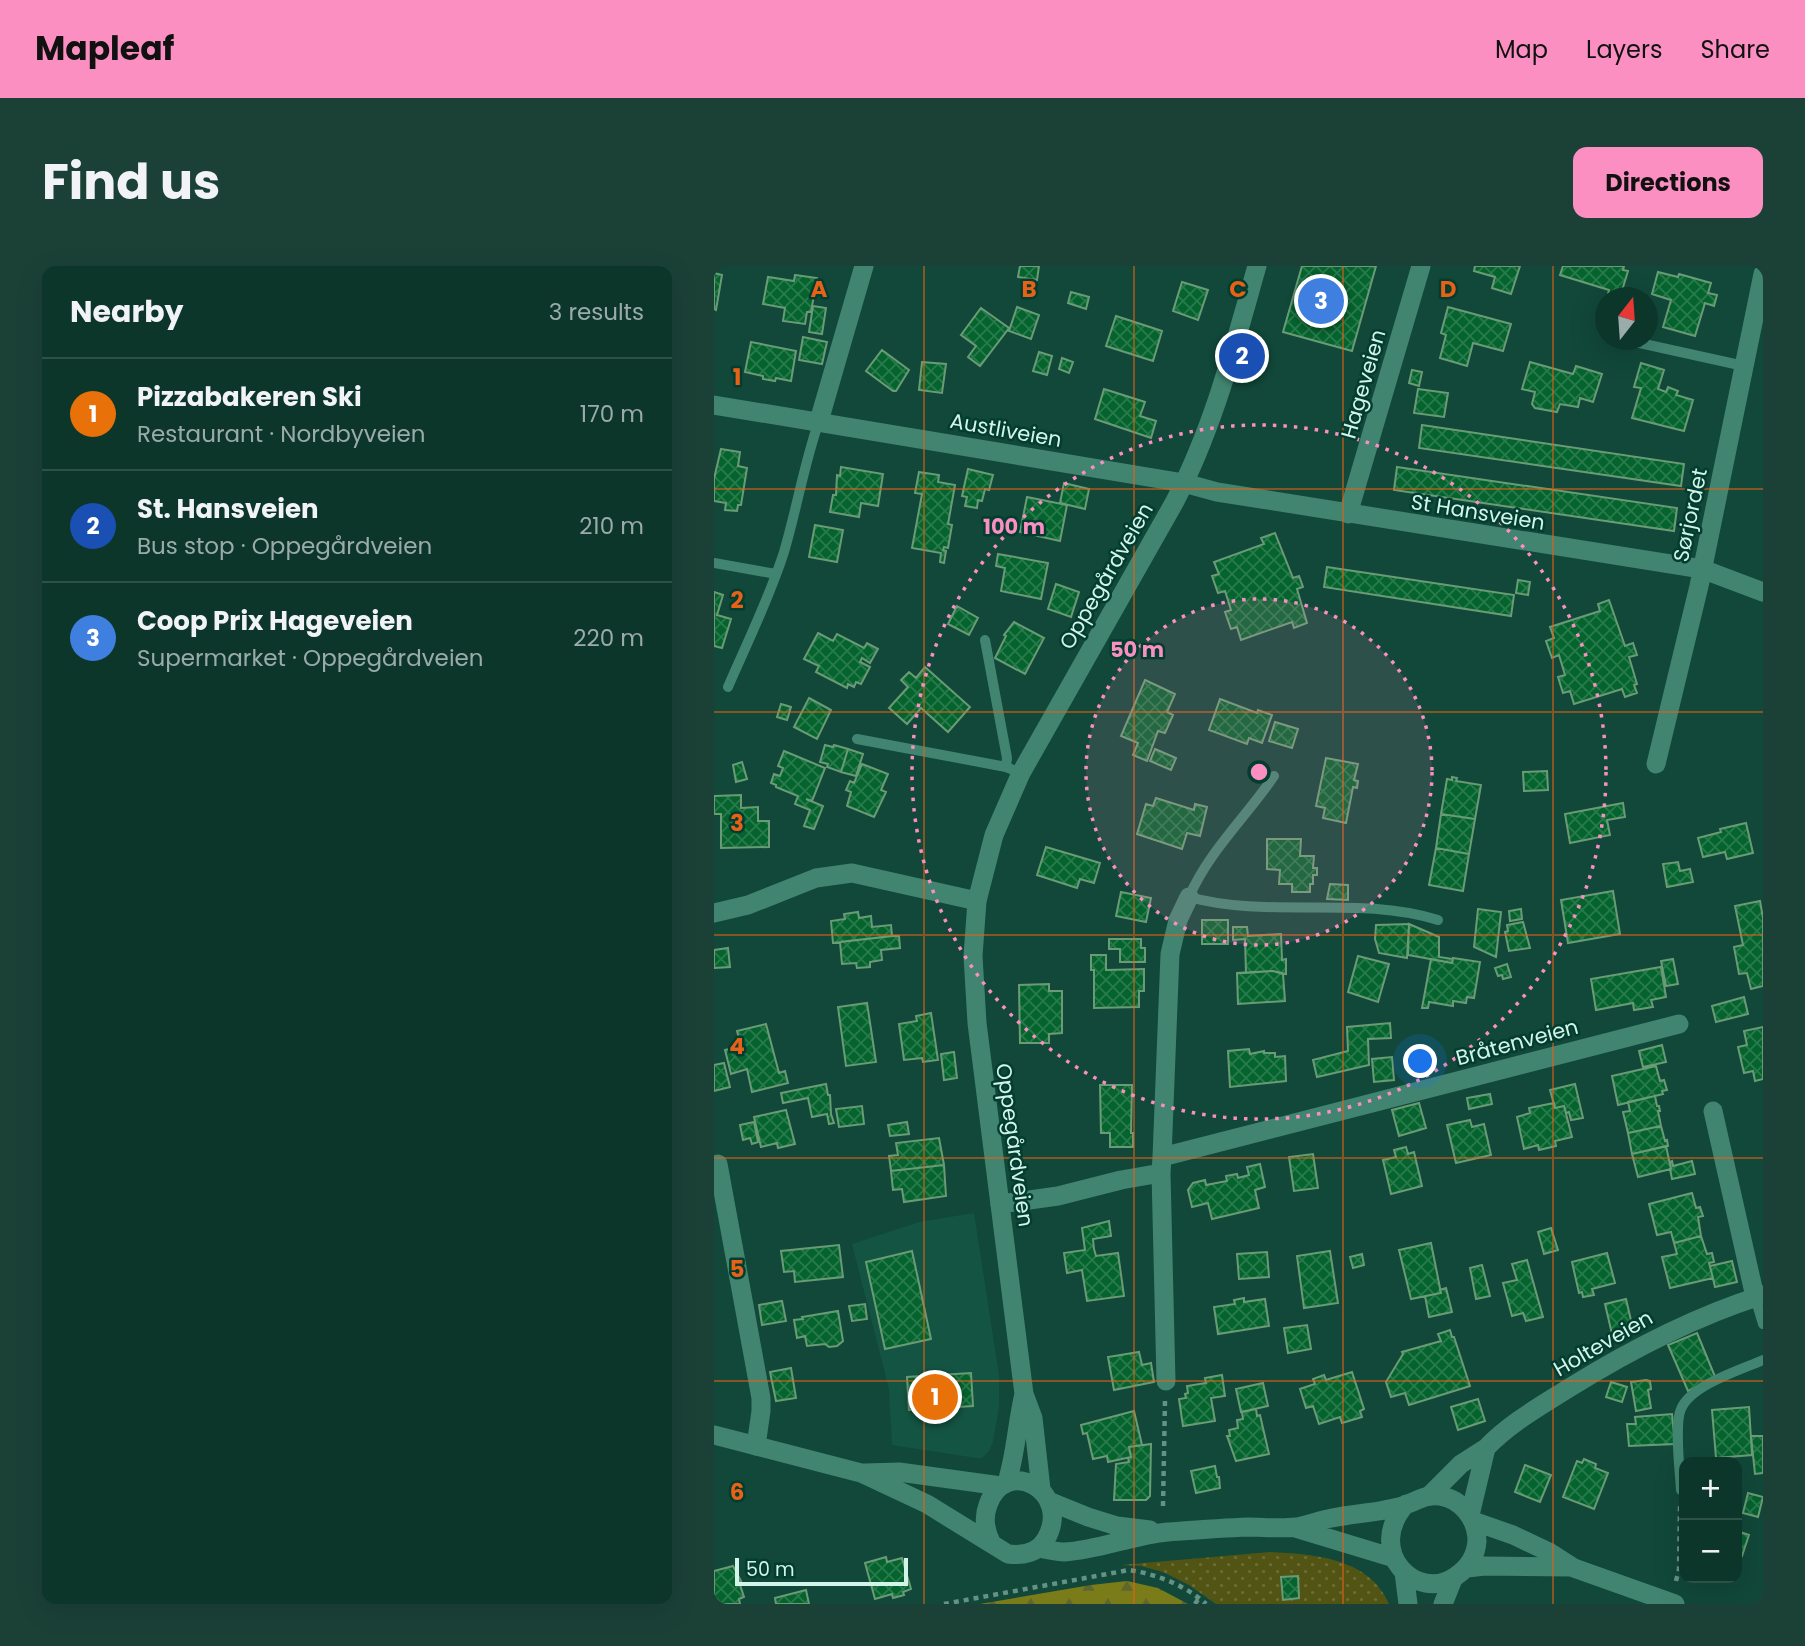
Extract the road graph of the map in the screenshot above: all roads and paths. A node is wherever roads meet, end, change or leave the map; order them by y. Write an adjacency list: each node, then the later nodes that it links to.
1 (864, 266): 8 (street)
2 (1257, 266): 9 (street, Oppegårdveien)
3 (1421, 266): 10 (street, Hageveien)
4 (1763, 274): 6 (street, Sørjordet)
5 (1658, 347): 6 (lane)
6 (1744, 366): 12 (street, Sørjordet)
7 (714, 405): 8 (street, Austliveien)
8 (819, 421): 9 (street, Austliveien); 13 (lane)
9 (1184, 483): 10 (street, St Hansveien); 19 (street, Oppegårdveien)
10 (1348, 514): 12 (street, St Hansveien)
11 (714, 563): 13 (lane)
12 (1702, 569): 14 (street, St Hansveien); 18 (street, Sørjordet)
13 (776, 574): 16 (lane)
14 (1763, 592)
15 (985, 640): 19 (lane)
16 (728, 687)
17 (857, 739): 19 (lane)
18 (1656, 764)
19 (1013, 770): 22 (street, Oppegårdveien)
20 (1274, 776): 21 (lane)
21 (1189, 897): 24 (lane); 28 (street)
22 (977, 901): 23 (street); 29 (street, Oppegårdveien)
23 (714, 913)
24 (1438, 920)
25 (1679, 1024): 28 (street, Bråtenveien)
26 (1713, 1111): 30 (street)
27 (718, 1164): 36 (street)
28 (1162, 1165): 29 (street, Bråtenveien); 33 (street)
29 (1000, 1204): 34 (street, Oppegårdveien)
30 (1759, 1296): 31 (lane); 37 (street, Holteveien)
31 (1763, 1324)
32 (1763, 1360): 38 (lane)
33 (1166, 1381): 44 (path)
34 (1024, 1394): 40 (street, Oppegårdveien); 41 (street, Oppegårdveien)
35 (714, 1435): 36 (street)
36 (756, 1446): 39 (street)
37 (1486, 1448): 42 (street, Holteveien); 45 (street)
38 (1680, 1457)
39 (861, 1473): 40 (street); 49 (street)
40 (1004, 1484): 41 (street); 49 (street)
41 (1046, 1496): 48 (street); 50 (street)
42 (1429, 1496): 43 (street); 45 (street)
43 (1406, 1504): 47 (street); 51 (street)
44 (1163, 1506)
45 (1472, 1518): 52 (street); 53 (street)
46 (1680, 1520): 54 (path)
47 (1294, 1527): 48 (street); 51 (street)
48 (1165, 1532): 50 (street)
49 (991, 1542): 50 (street)
50 (1038, 1548)
51 (1399, 1565): 53 (street); 60 (street)
52 (1572, 1567): 53 (street); 62 (street)
53 (1460, 1573): 61 (street)
54 (1676, 1581)
55 (1763, 1597): 63 (path)
56 (1199, 1598): 57 (path); 58 (path); 59 (path)
57 (944, 1604)
58 (1195, 1604)
59 (1206, 1604)
60 (1408, 1604)
61 (1443, 1604)
62 (1675, 1604)
63 (1761, 1604)

